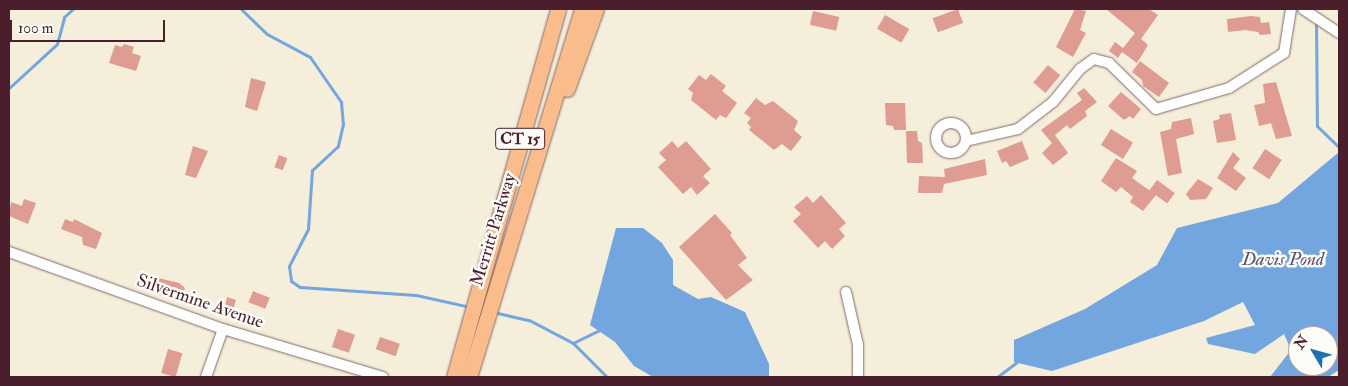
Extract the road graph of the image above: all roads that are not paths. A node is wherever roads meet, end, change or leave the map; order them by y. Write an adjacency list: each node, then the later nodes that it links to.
1 (552, 9): 8 (highway)
2 (558, 9): 8 (highway, Merritt Parkway / CT 15)
3 (582, 9): 10 (highway, Merritt Parkway / CT 15)
4 (596, 9): 10 (highway)
5 (1291, 9): 9 (street)
6 (1303, 9): 7 (street)
7 (1338, 32)
8 (538, 76): 18 (highway, Merritt Parkway / CT 15)
9 (966, 141)
10 (532, 171): 19 (highway, Merritt Parkway / CT 15)
11 (9, 252): 13 (street, Silvermine Avenue)
12 (846, 292): 15 (street)
13 (224, 329): 14 (street, Silvermine Avenue); 16 (street)
14 (352, 373): 17 (street, Silvermine Avenue)
15 (859, 373)
16 (206, 377)
17 (383, 377)
18 (454, 377)
19 (469, 377)

